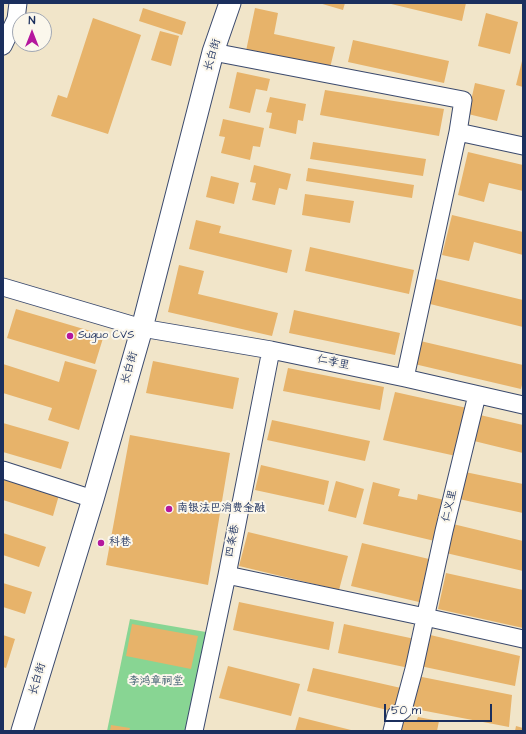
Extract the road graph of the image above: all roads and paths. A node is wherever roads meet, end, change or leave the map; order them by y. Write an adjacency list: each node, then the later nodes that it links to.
1 (18, 3): 3 (street)
2 (230, 3): 4 (street, 长白街)
3 (3, 46)
4 (213, 52): 5 (street); 8 (street, 长白街)
5 (458, 132): 6 (street); 10 (street)
6 (523, 146)
7 (4, 292): 8 (street)
8 (142, 328): 9 (street, 仁孝里); 14 (street, 长白街)
9 (271, 350): 10 (street, 仁孝里); 15 (street, 四条巷)
10 (405, 378): 11 (street, 仁孝里)
11 (478, 395): 12 (street, 仁孝里); 16 (street, 仁义里)
12 (523, 405)
13 (3, 470): 14 (street)
14 (93, 499): 18 (street, 长白街)
15 (227, 575): 16 (street); 19 (street, 四条巷)
16 (425, 617): 17 (street); 20 (street, 仁义里)
17 (523, 639)
18 (22, 731)
19 (194, 731)
20 (392, 731)

